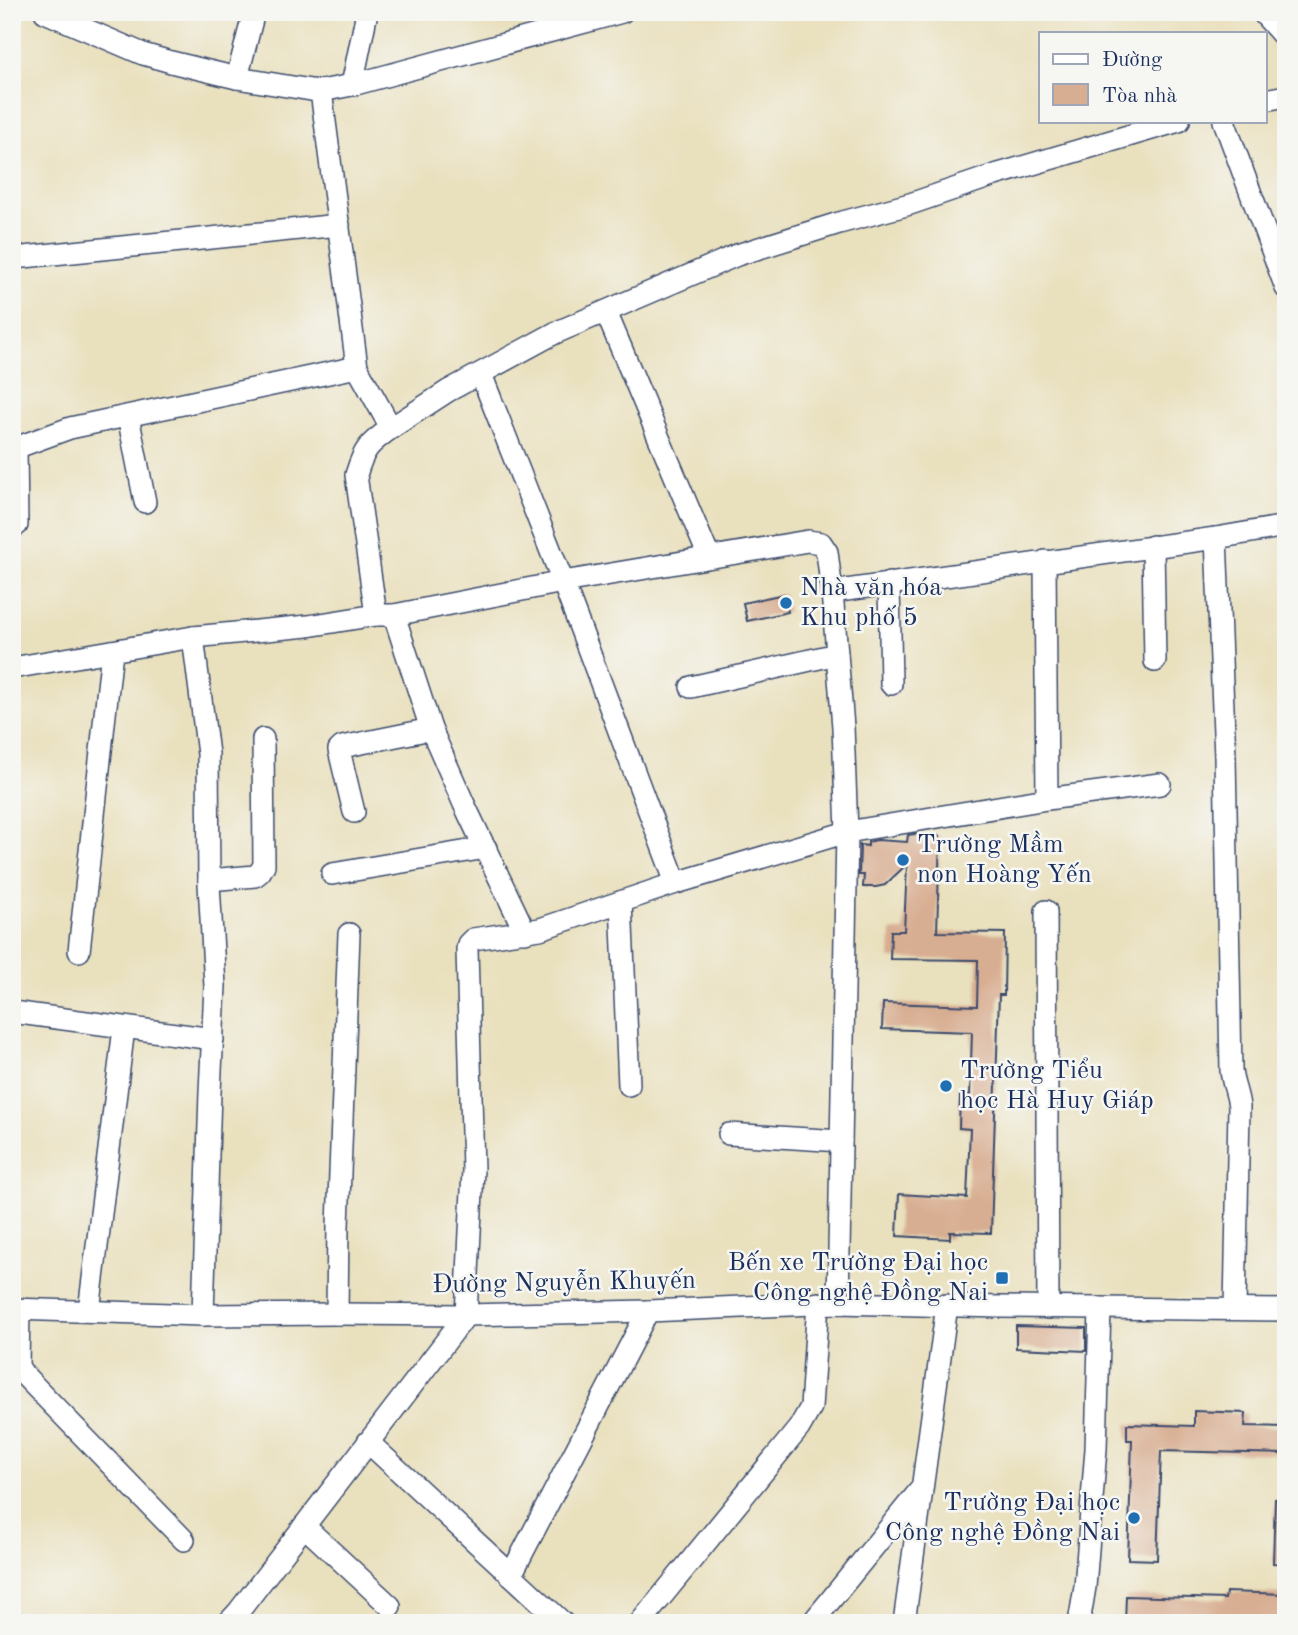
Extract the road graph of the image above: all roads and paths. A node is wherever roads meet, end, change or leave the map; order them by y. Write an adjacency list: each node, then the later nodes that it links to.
1 (45, 12): 8 (street)
2 (254, 12): 8 (street)
3 (367, 12): 9 (street)
4 (621, 12): 6 (street)
5 (1262, 12): 7 (street)
6 (572, 19): 9 (street)
7 (1286, 39)
8 (237, 78): 10 (street)
9 (352, 85): 10 (street)
10 (321, 91): 15 (street)
11 (1286, 96): 12 (street)
12 (1266, 100)
13 (1176, 122): 18 (street)
14 (1224, 122): 17 (street)
15 (339, 225): 16 (street); 19 (street)
16 (14, 258)
17 (1286, 288)
18 (606, 312): 20 (street); 28 (street)
19 (357, 367): 21 (street); 22 (street)
20 (481, 374): 22 (street); 30 (street)
21 (128, 416): 23 (street); 24 (street)
22 (391, 428): 33 (street)
23 (145, 502)
24 (12, 526)
25 (1286, 526): 26 (street)
26 (1216, 538): 27 (street); 66 (street)
27 (1153, 546): 29 (street); 37 (street)
28 (709, 557): 30 (street); 32 (street)
29 (1045, 561): 31 (street); 44 (street)
30 (563, 583): 33 (street); 50 (street)
31 (889, 583): 32 (street); 39 (street)
32 (832, 592): 36 (street)
33 (385, 615): 34 (street); 41 (street)
34 (193, 637): 35 (street); 49 (street)
35 (112, 651): 38 (street); 55 (street)
36 (837, 654): 40 (street); 46 (street)
37 (1155, 662)
38 (12, 668)
39 (891, 684)
40 (691, 687)
41 (431, 729): 45 (street); 47 (street)
42 (263, 739): 49 (street)
43 (1160, 784): 44 (street)
44 (1047, 799): 46 (street)
45 (354, 812)
46 (847, 832): 50 (street); 61 (street)
47 (486, 848): 48 (street); 53 (street)
48 (332, 874)
49 (209, 880): 58 (street)
50 (676, 883): 51 (street)
51 (621, 902): 53 (street); 59 (street)
52 (1046, 911): 64 (street)
53 (525, 932): 73 (street)
54 (349, 934): 71 (street)
55 (79, 951)
56 (12, 1012): 57 (street)
57 (124, 1028): 58 (street); 69 (street)
58 (213, 1039): 72 (street)
59 (629, 1086)
60 (729, 1134): 61 (street)
61 (841, 1140): 62 (street)
62 (828, 1303): 63 (street, Đường Nguyễn Khuyến); 70 (street, Đường Nguyễn Khuyến); 82 (street)
63 (947, 1306): 64 (street, Đường Nguyễn Khuyến); 75 (street)
64 (1048, 1308): 65 (street, Đường Nguyễn Khuyến)
65 (1100, 1308): 66 (street, Đường Nguyễn Khuyến); 85 (street)
66 (1235, 1309): 68 (street, Đường Nguyễn Khuyến)
67 (16, 1310): 69 (street, Đường Nguyễn Khuyến); 77 (street)
68 (1286, 1310)
69 (89, 1311): 72 (street, Đường Nguyễn Khuyến)
70 (648, 1311): 73 (street, Đường Nguyễn Khuyến); 78 (street)
71 (337, 1314): 72 (street, Đường Nguyễn Khuyến); 73 (street, Đường Nguyễn Khuyến)
72 (203, 1315)
73 (466, 1315): 74 (street)
74 (368, 1442): 76 (street); 78 (street)
75 (922, 1488): 83 (street); 84 (street)
76 (304, 1526): 79 (street); 80 (street)
77 (184, 1540)
78 (511, 1575): 81 (street)
79 (390, 1606)
80 (240, 1619)
81 (564, 1623)
82 (640, 1623)
83 (812, 1623)
84 (904, 1623)
85 (1079, 1623)

